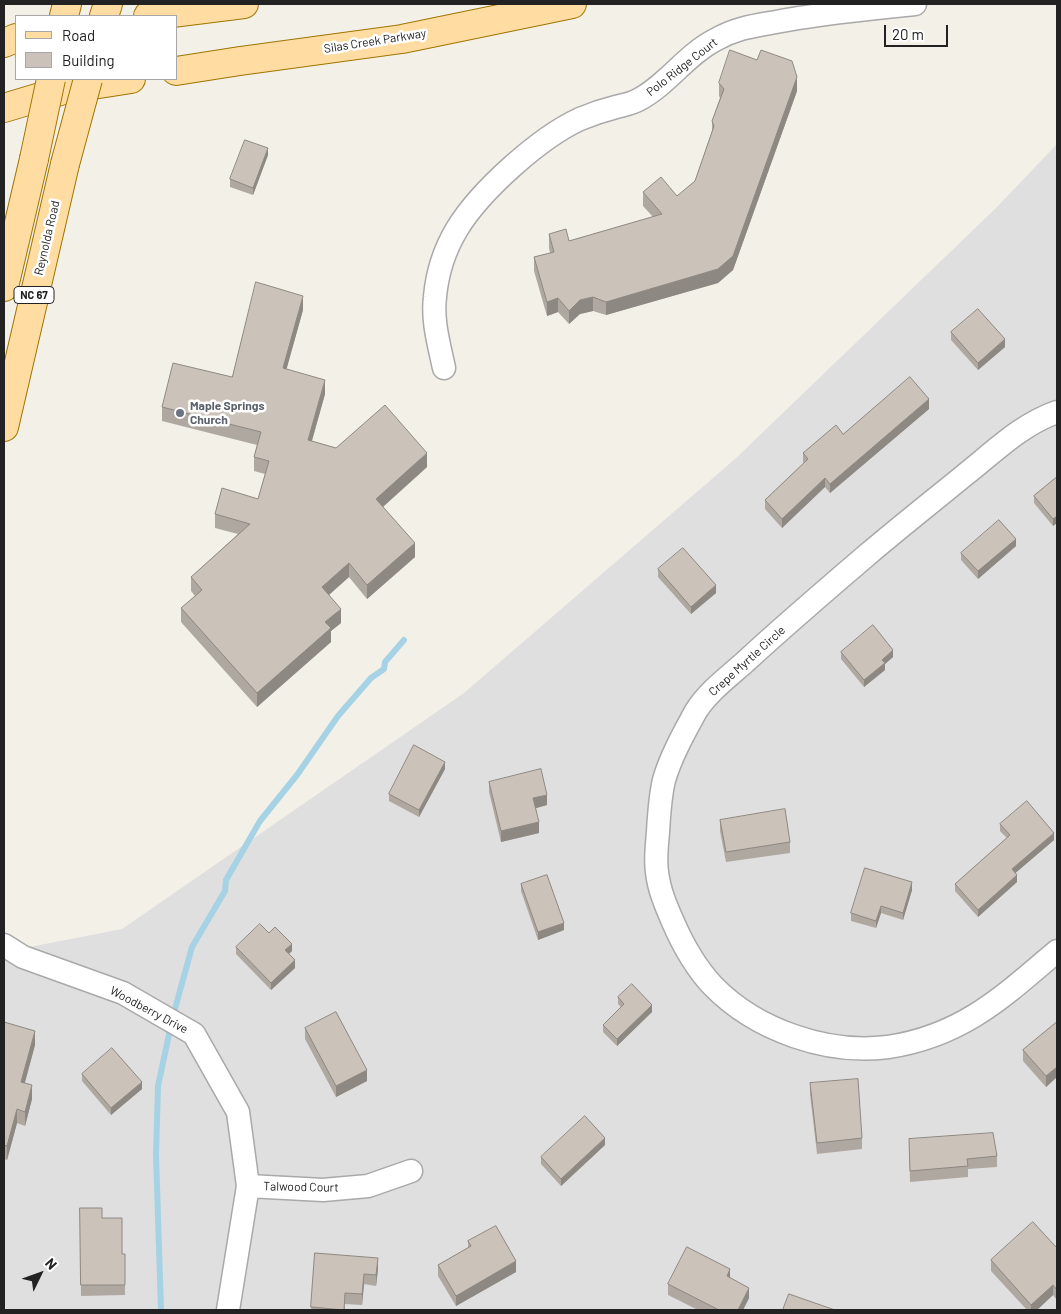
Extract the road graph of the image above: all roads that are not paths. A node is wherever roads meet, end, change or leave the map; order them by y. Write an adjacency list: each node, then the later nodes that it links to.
1 (244, 4): 4 (main road)
2 (572, 4): 5 (main road, Silas Creek Parkway)
3 (915, 4): 11 (street, Polo Ridge Court)
4 (156, 15)
5 (178, 71)
6 (51, 80): 10 (main road, NC 67, bridge)
7 (88, 80): 13 (main road, Reynolda Road / NC 67, bridge)
8 (125, 80): 9 (main road)
9 (4, 108)
10 (4, 287)
11 (444, 368)
12 (1057, 412): 15 (street, Crepe Myrtle Circle)
13 (4, 427)
14 (4, 944): 17 (street, Woodberry Drive)
15 (1057, 951)
16 (410, 1171): 17 (street, Talwood Court)
17 (248, 1186): 18 (street, Woodberry Drive)
18 (228, 1310)

